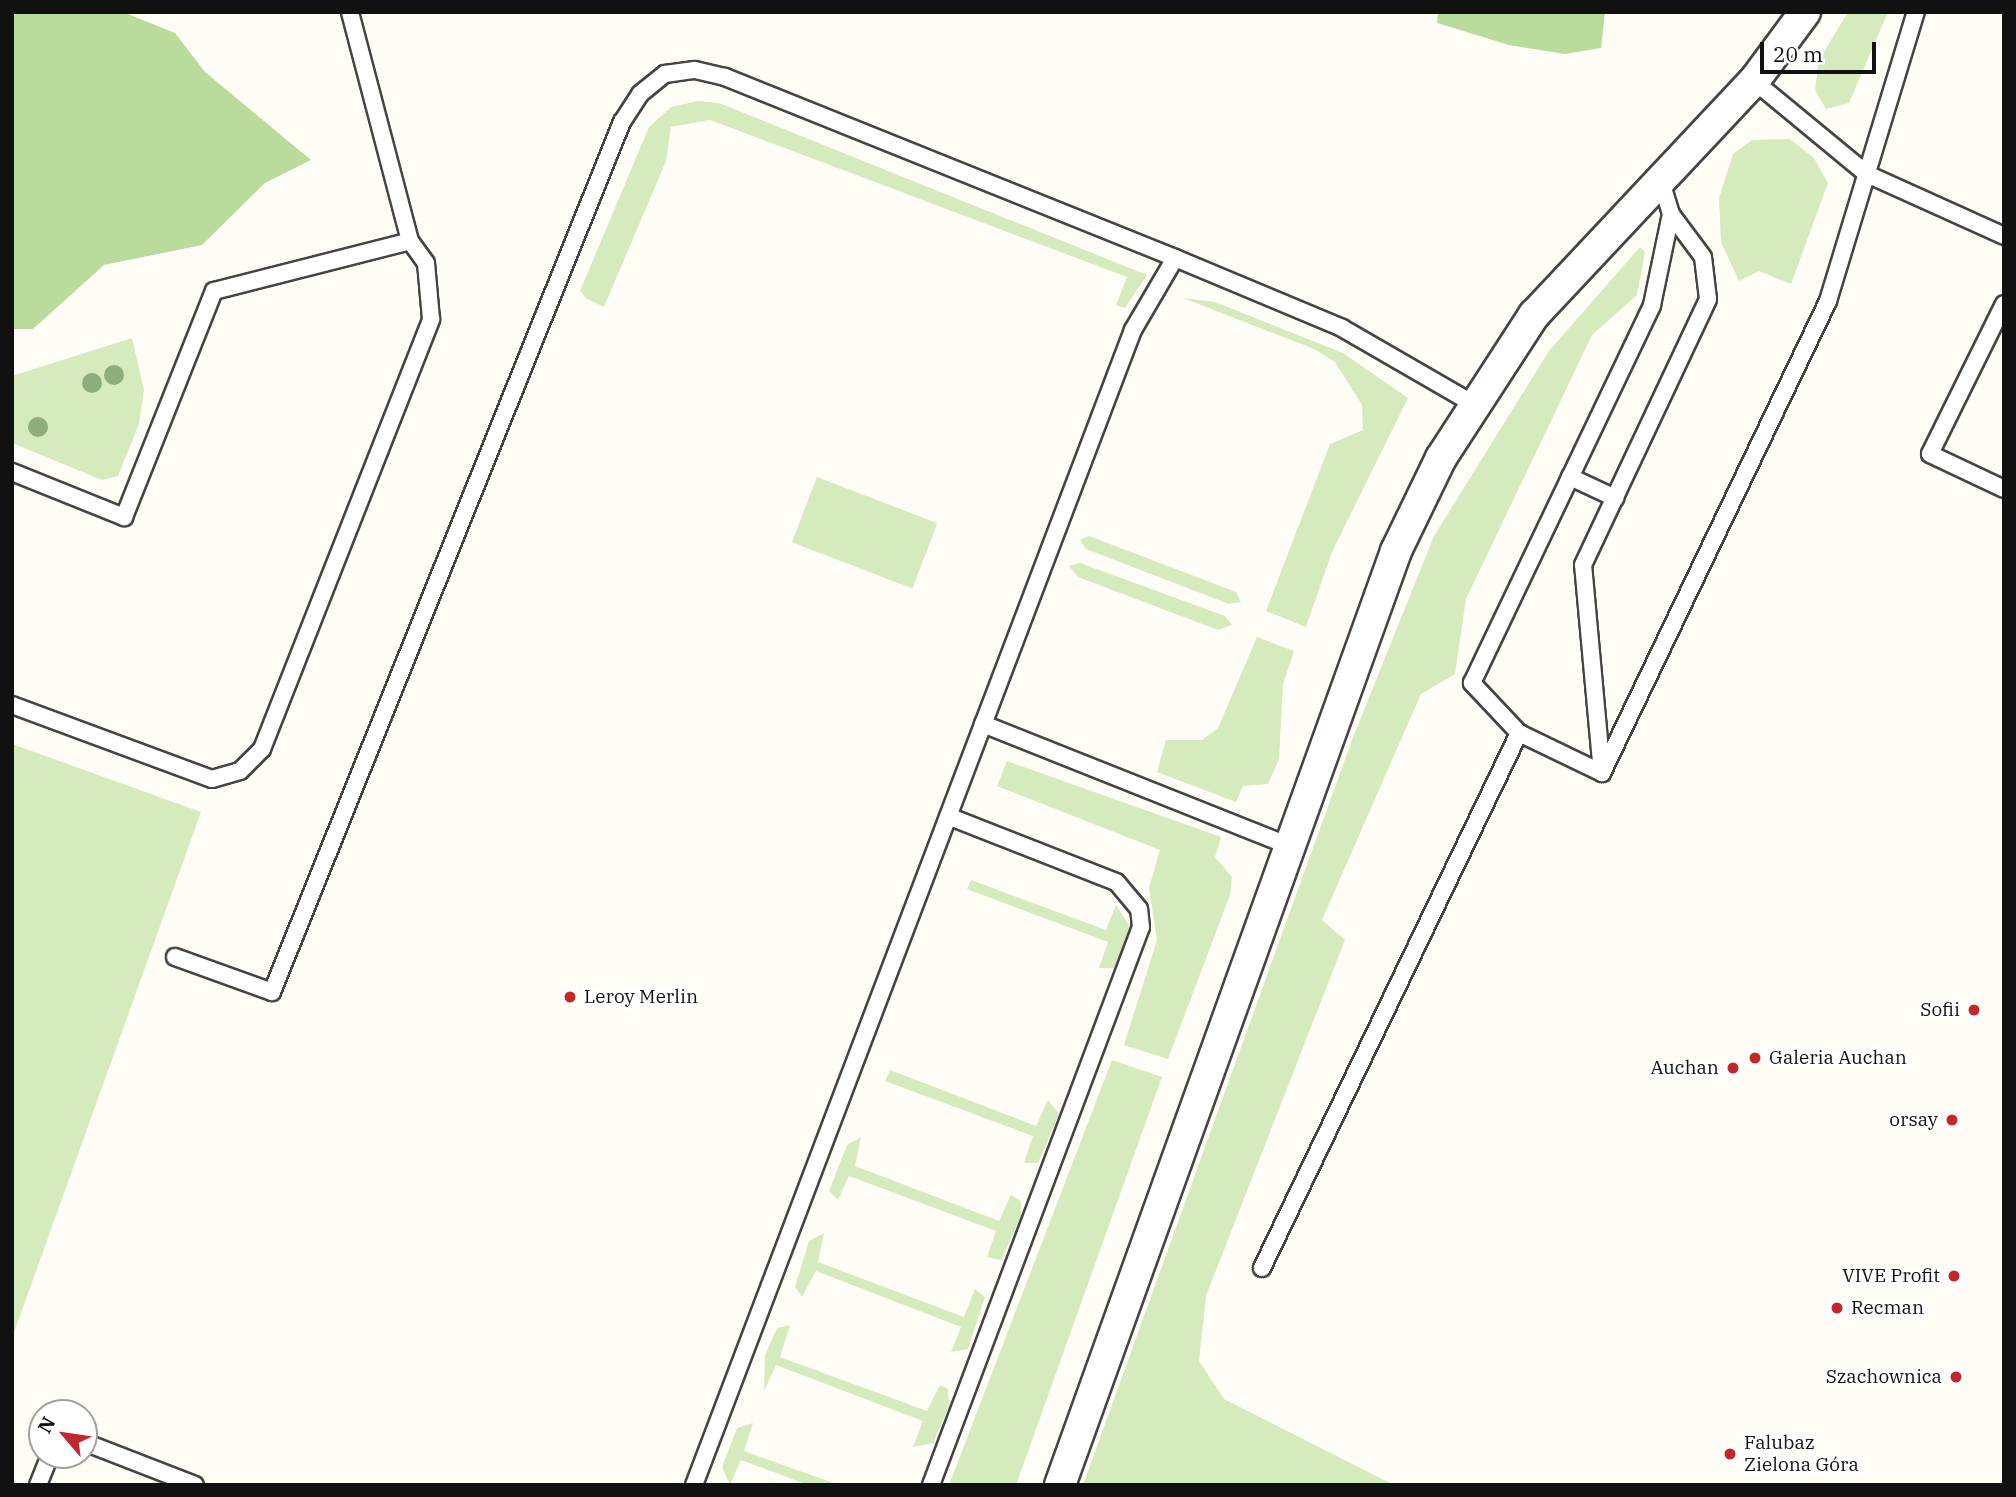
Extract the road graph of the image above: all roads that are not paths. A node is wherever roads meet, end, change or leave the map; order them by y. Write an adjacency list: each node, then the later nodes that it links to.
1 (350, 12): 9 (lane)
2 (1805, 12): 4 (street)
3 (1916, 12): 5 (lane)
4 (1754, 81): 5 (lane); 6 (street)
5 (1867, 174): 8 (lane); 20 (lane)
6 (1660, 179): 7 (lane); 12 (street)
7 (1671, 214): 14 (lane); 16 (lane)
8 (2004, 236)
9 (410, 241): 13 (lane); 17 (lane)
10 (1175, 258): 12 (lane); 18 (lane); 23 (lane)
11 (2004, 304): 15 (lane)
12 (1472, 403): 22 (street)
13 (12, 472)
14 (1570, 477): 16 (lane); 19 (lane)
15 (2004, 489)
16 (1615, 498): 20 (lane)
17 (12, 705)
18 (983, 724): 21 (lane); 22 (lane)
19 (1519, 733): 20 (lane); 24 (lane)
20 (1602, 773)
21 (948, 817): 27 (lane); 28 (lane)
22 (1290, 846): 29 (street)
23 (175, 957)
24 (1262, 1268)
25 (98, 1447): 26 (lane)
26 (195, 1485)
27 (694, 1485)
28 (931, 1485)
29 (1060, 1485)

